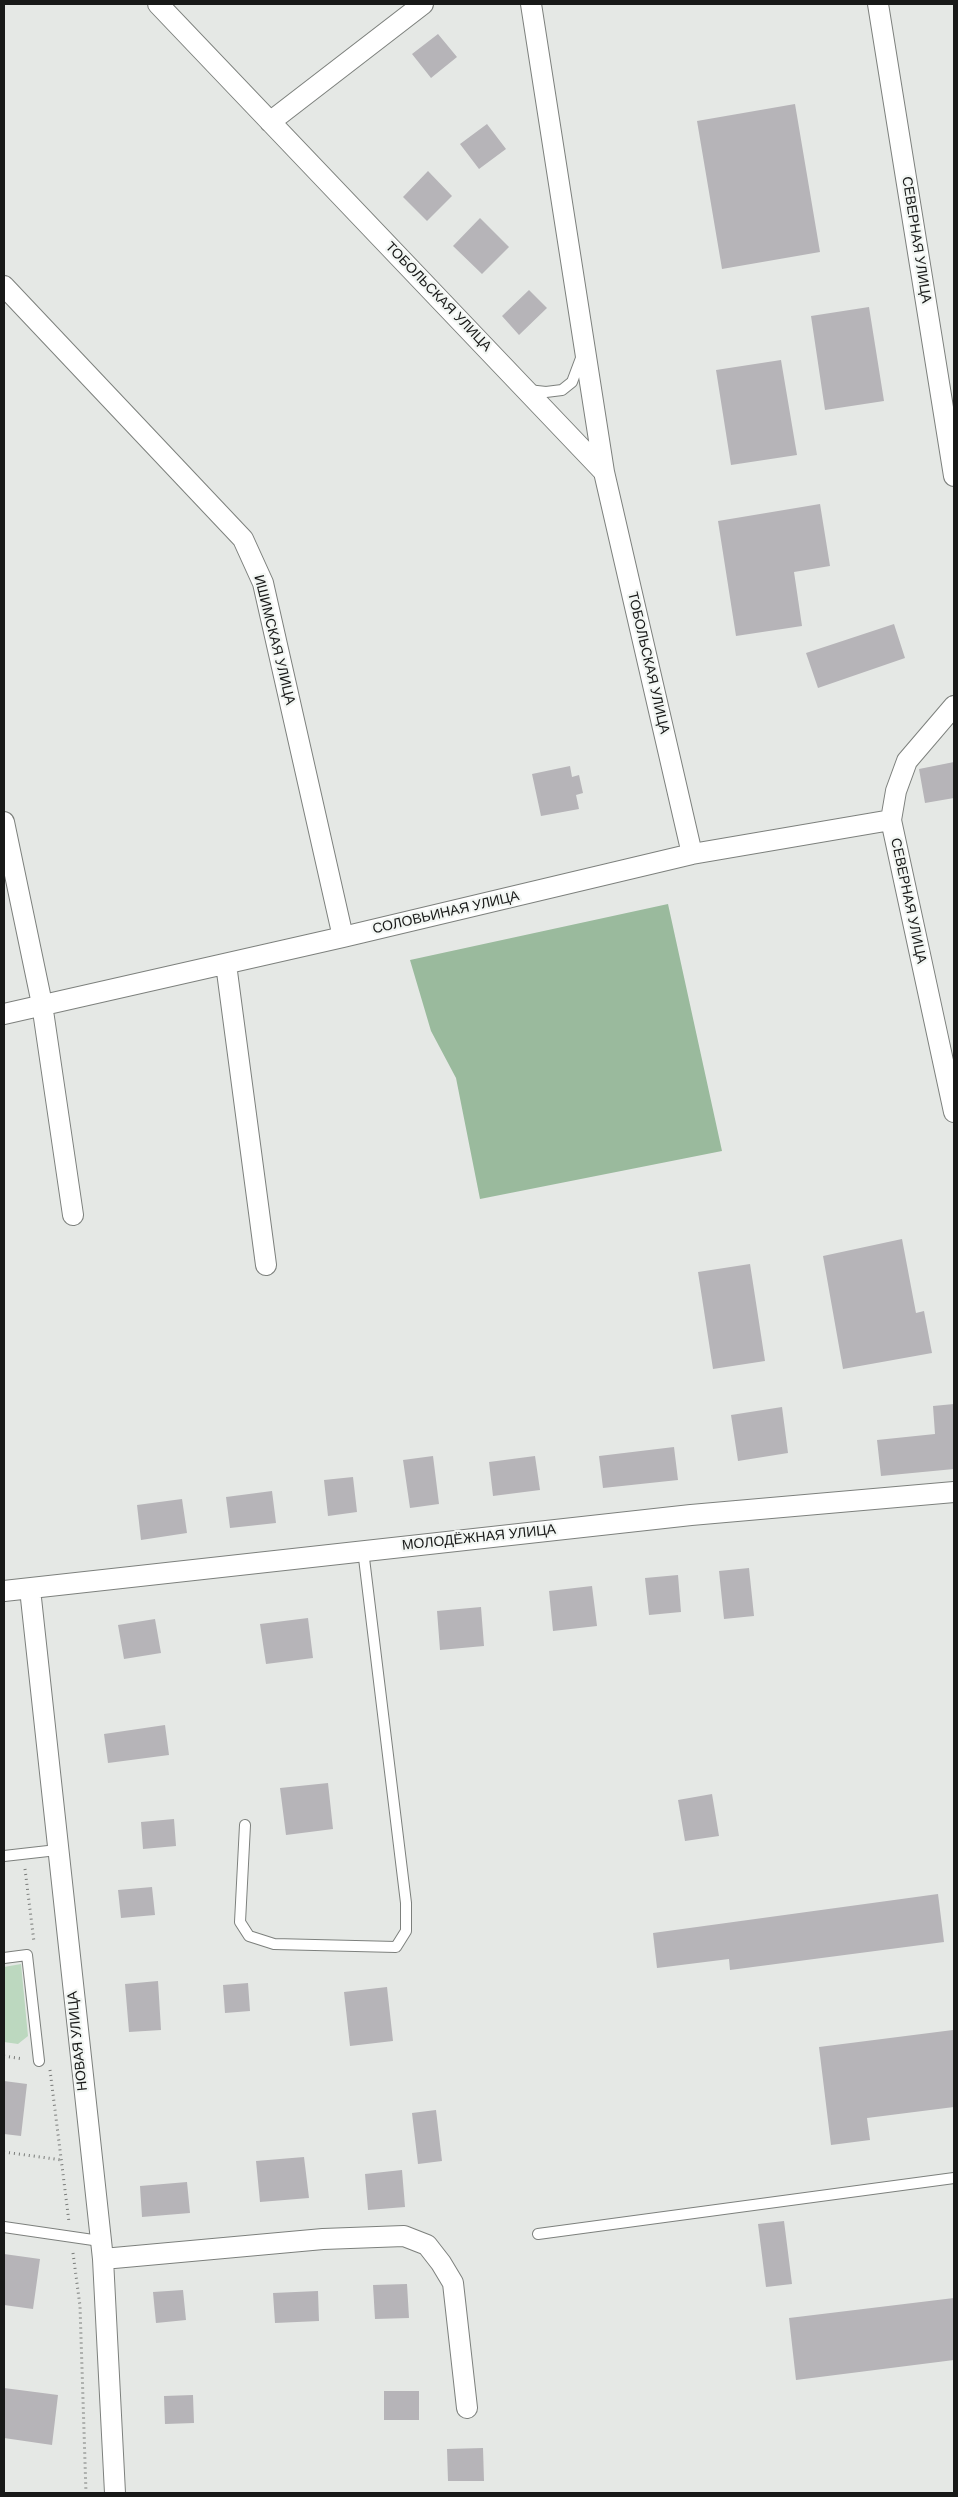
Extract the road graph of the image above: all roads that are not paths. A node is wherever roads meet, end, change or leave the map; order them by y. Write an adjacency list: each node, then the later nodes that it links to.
1 (158, 4): 5 (street, ТОБОЛЬСКАЯ УЛИЦА)
2 (423, 4): 5 (street)
3 (531, 4): 7 (street, ТОБОЛЬСКАЯ УЛИЦА)
4 (878, 4): 10 (street, СЕВЕРНАЯ УЛИЦА)
5 (270, 122): 8 (street, ТОБОЛЬСКАЯ УЛИЦА)
6 (4, 286): 15 (street, ИШИМСКАЯ УЛИЦА)
7 (583, 334): 8 (lane); 9 (street, ТОБОЛЬСКАЯ УЛИЦА)
8 (527, 390): 9 (street, ТОБОЛЬСКАЯ УЛИЦА)
9 (604, 472): 14 (street, ТОБОЛЬСКАЯ УЛИЦА)
10 (954, 476)
11 (954, 706): 12 (street, СЕВЕРНАЯ УЛИЦА)
12 (891, 820): 14 (street, СОЛОВЬИНАЯ УЛИЦА); 19 (street, СЕВЕРНАЯ УЛИЦА)
13 (4, 822): 17 (street)
14 (692, 854): 15 (street, СОЛОВЬИНАЯ УЛИЦА)
15 (343, 937): 16 (street, СОЛОВЬИНАЯ УЛИЦА)
16 (226, 964): 17 (street, СОЛОВЬИНАЯ УЛИЦА); 21 (street)
17 (42, 1004): 18 (street, СОЛОВЬИНАЯ УЛИЦА); 20 (street)
18 (4, 1014)
19 (954, 1112)
20 (73, 1215)
21 (266, 1265)
22 (954, 1492): 23 (street, МОЛОДЁЖНАЯ УЛИЦА)
23 (363, 1550): 24 (street, МОЛОДЁЖНАЯ УЛИЦА); 26 (lane)
24 (30, 1589): 25 (street, МОЛОДЁЖНАЯ УЛИЦА); 27 (street, НОВАЯ УЛИЦА)
25 (4, 1591)
26 (245, 1825)
27 (57, 1850): 28 (lane); 34 (street, НОВАЯ УЛИЦА)
28 (4, 1856)
29 (4, 1958): 30 (lane)
30 (40, 2061)
31 (954, 2178): 33 (lane)
32 (4, 2227): 34 (lane)
33 (538, 2234)
34 (102, 2250): 35 (street); 36 (street, НОВАЯ УЛИЦА)
35 (467, 2408)
36 (115, 2493)

